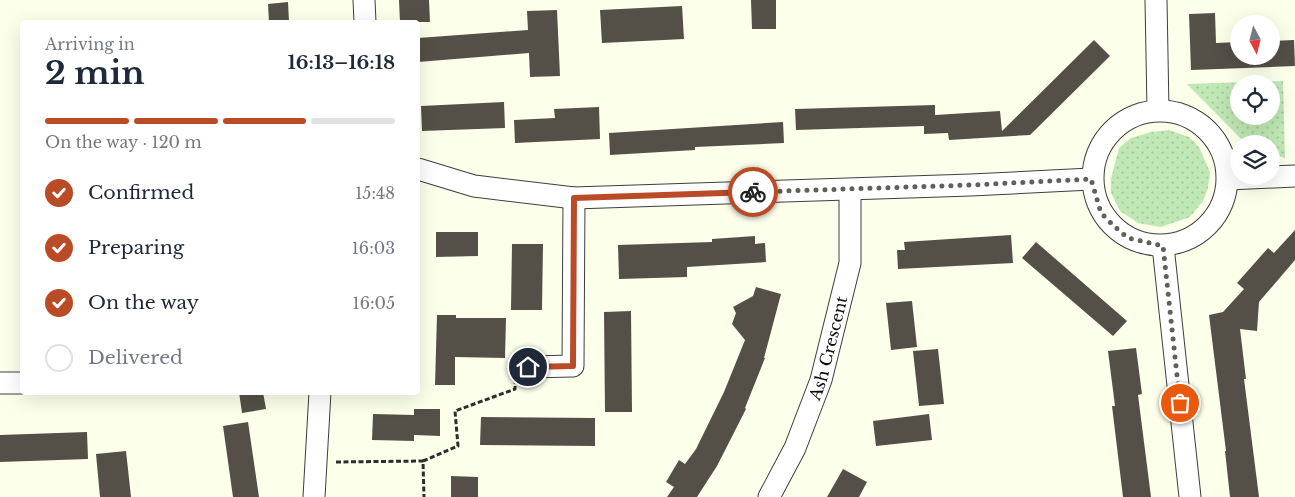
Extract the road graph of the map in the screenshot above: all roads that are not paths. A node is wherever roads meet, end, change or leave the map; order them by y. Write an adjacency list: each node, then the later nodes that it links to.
1 (364, 0): 3 (street)
2 (1156, 0): 4 (street)
3 (365, 20)
4 (1158, 110): 7 (street); 8 (street)
5 (420, 170): 10 (street)
6 (1295, 176): 8 (street)
7 (1091, 179): 9 (street); 11 (street)
8 (1228, 179): 11 (street)
9 (850, 190): 10 (street); 15 (street, Ash Crescent)
10 (574, 198): 12 (street)
11 (1163, 246): 16 (street)
12 (528, 367)
13 (320, 395): 14 (street)
14 (314, 497)
15 (770, 497)
16 (1190, 497)

